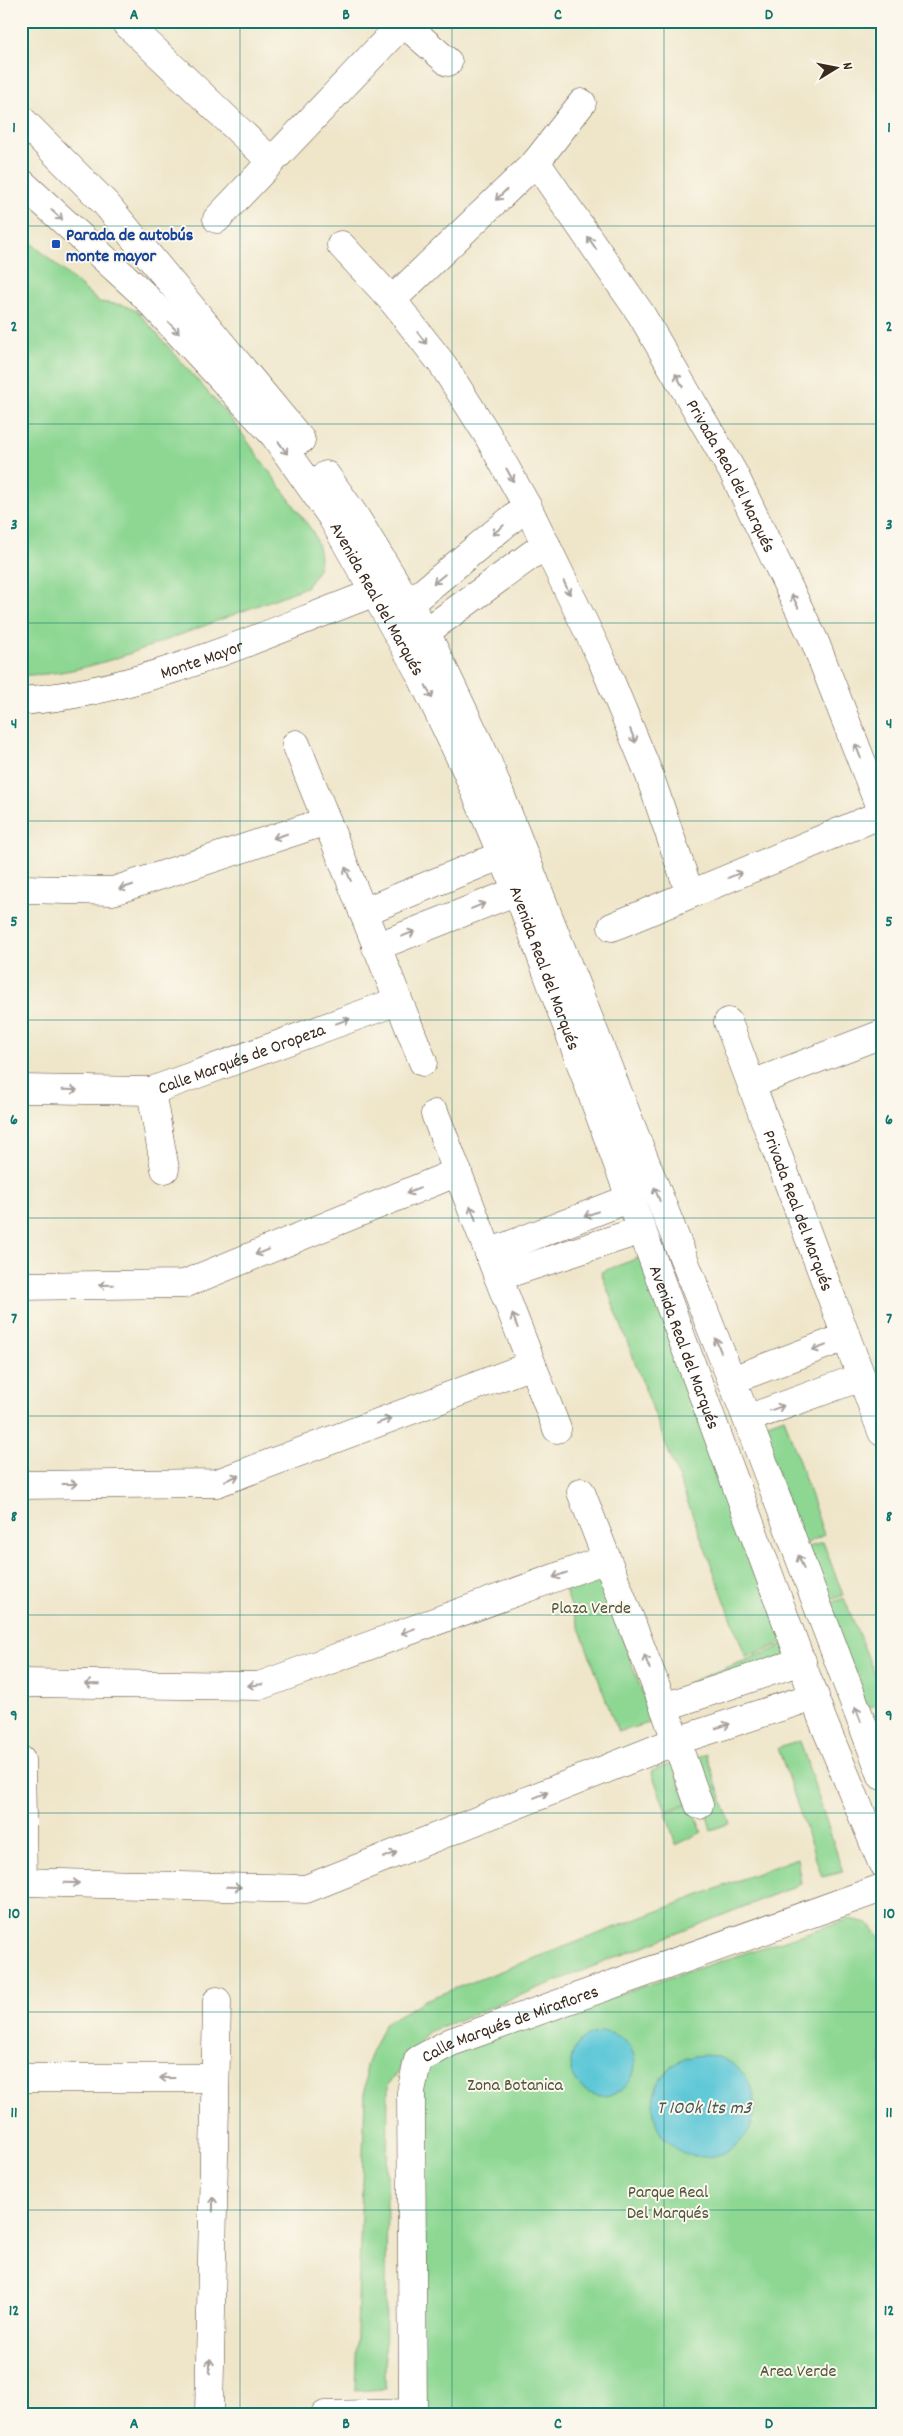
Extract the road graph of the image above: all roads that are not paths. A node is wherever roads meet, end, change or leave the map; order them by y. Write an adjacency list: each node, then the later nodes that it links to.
1 (124, 21): 6 (street)
2 (402, 22): 3 (street); 6 (street)
3 (448, 62)
4 (582, 103): 7 (street)
5 (21, 119): 15 (street, Avenida Real del Marqués)
6 (271, 161): 9 (street)
7 (536, 162): 11 (street, one-way to 11); 19 (street, Privada Real del Marqués, one-way to 7)
8 (21, 182): 14 (street, Avenida Real del Marqués, one-way to 14)
9 (217, 219)
10 (341, 245): 11 (street)
11 (392, 300): 12 (street, one-way to 12)
12 (527, 506): 13 (street); 15 (street, one-way to 15)
13 (546, 544): 16 (street); 24 (street, one-way to 24)
14 (376, 592): 17 (street, Monte Mayor); 21 (street, Avenida Real del Marqués, one-way to 21)
15 (409, 604): 16 (street, Avenida Real del Marqués)
16 (426, 632): 45 (street, Avenida Real del Marqués, one-way to 16)
17 (21, 701)
18 (296, 744): 20 (street)
19 (882, 814): 24 (street, Privada Real del Marqués, one-way to 19)
20 (327, 821): 22 (street, one-way to 22); 25 (street, one-way to 20)
21 (502, 854): 23 (street, Avenida Real del Marqués); 25 (street)
22 (21, 889)
23 (517, 891): 27 (street, one-way to 23); 38 (street, Avenida Real del Marqués)
24 (690, 894): 26 (street, Privada Real del Marqués)
25 (363, 912): 27 (street)
26 (612, 927)
27 (376, 947): 28 (street)
28 (398, 1001): 31 (street); 34 (street, Calle Marqués de Oropeza, one-way to 28)
29 (728, 1022): 32 (street, Privada Real del Marqués)
30 (882, 1034): 32 (street)
31 (423, 1062)
32 (752, 1084): 42 (street, Privada Real del Marqués)
33 (21, 1089): 34 (street, Calle Marqués de Oropeza, one-way to 34)
34 (151, 1091): 36 (street)
35 (435, 1114): 37 (street)
36 (165, 1169)
37 (458, 1172): 40 (street, one-way to 37); 41 (street, one-way to 41)
38 (631, 1198): 39 (street, Avenida Real del Marqués); 40 (street, one-way to 40)
39 (642, 1230): 40 (street); 52 (street, Avenida Real del Marqués)
40 (494, 1265): 43 (street, one-way to 40)
41 (21, 1286)
42 (846, 1338): 44 (street, Privada Real del Marqués); 45 (street, one-way to 45)
43 (532, 1365): 47 (street); 49 (street, one-way to 43)
44 (862, 1378): 46 (street, one-way to 44); 48 (street, Privada Real del Marqués)
45 (732, 1380): 46 (street, Avenida Real del Marqués)
46 (747, 1418): 58 (street, Avenida Real del Marqués, one-way to 46)
47 (557, 1429)
48 (882, 1432)
49 (21, 1484)
50 (580, 1492): 51 (street)
51 (606, 1558): 53 (street, one-way to 53); 55 (street, one-way to 51)
52 (802, 1661): 54 (street, Avenida Real del Marqués); 55 (street)
53 (21, 1683)
54 (815, 1696): 56 (street, one-way to 54); 60 (street, Avenida Real del Marqués)
55 (664, 1707): 56 (street)
56 (676, 1741): 59 (street); 61 (street, one-way to 56)
57 (21, 1760): 61 (street)
58 (882, 1776)
59 (699, 1805)
60 (882, 1863)
61 (22, 1882)
62 (882, 1888): 66 (street, Calle Marqués de Miraflores)
63 (217, 2001): 65 (street)
64 (21, 2078): 65 (street, one-way to 64)
65 (216, 2078): 67 (street, one-way to 65)
66 (413, 2414): 68 (street)
67 (209, 2415)
68 (325, 2415)

